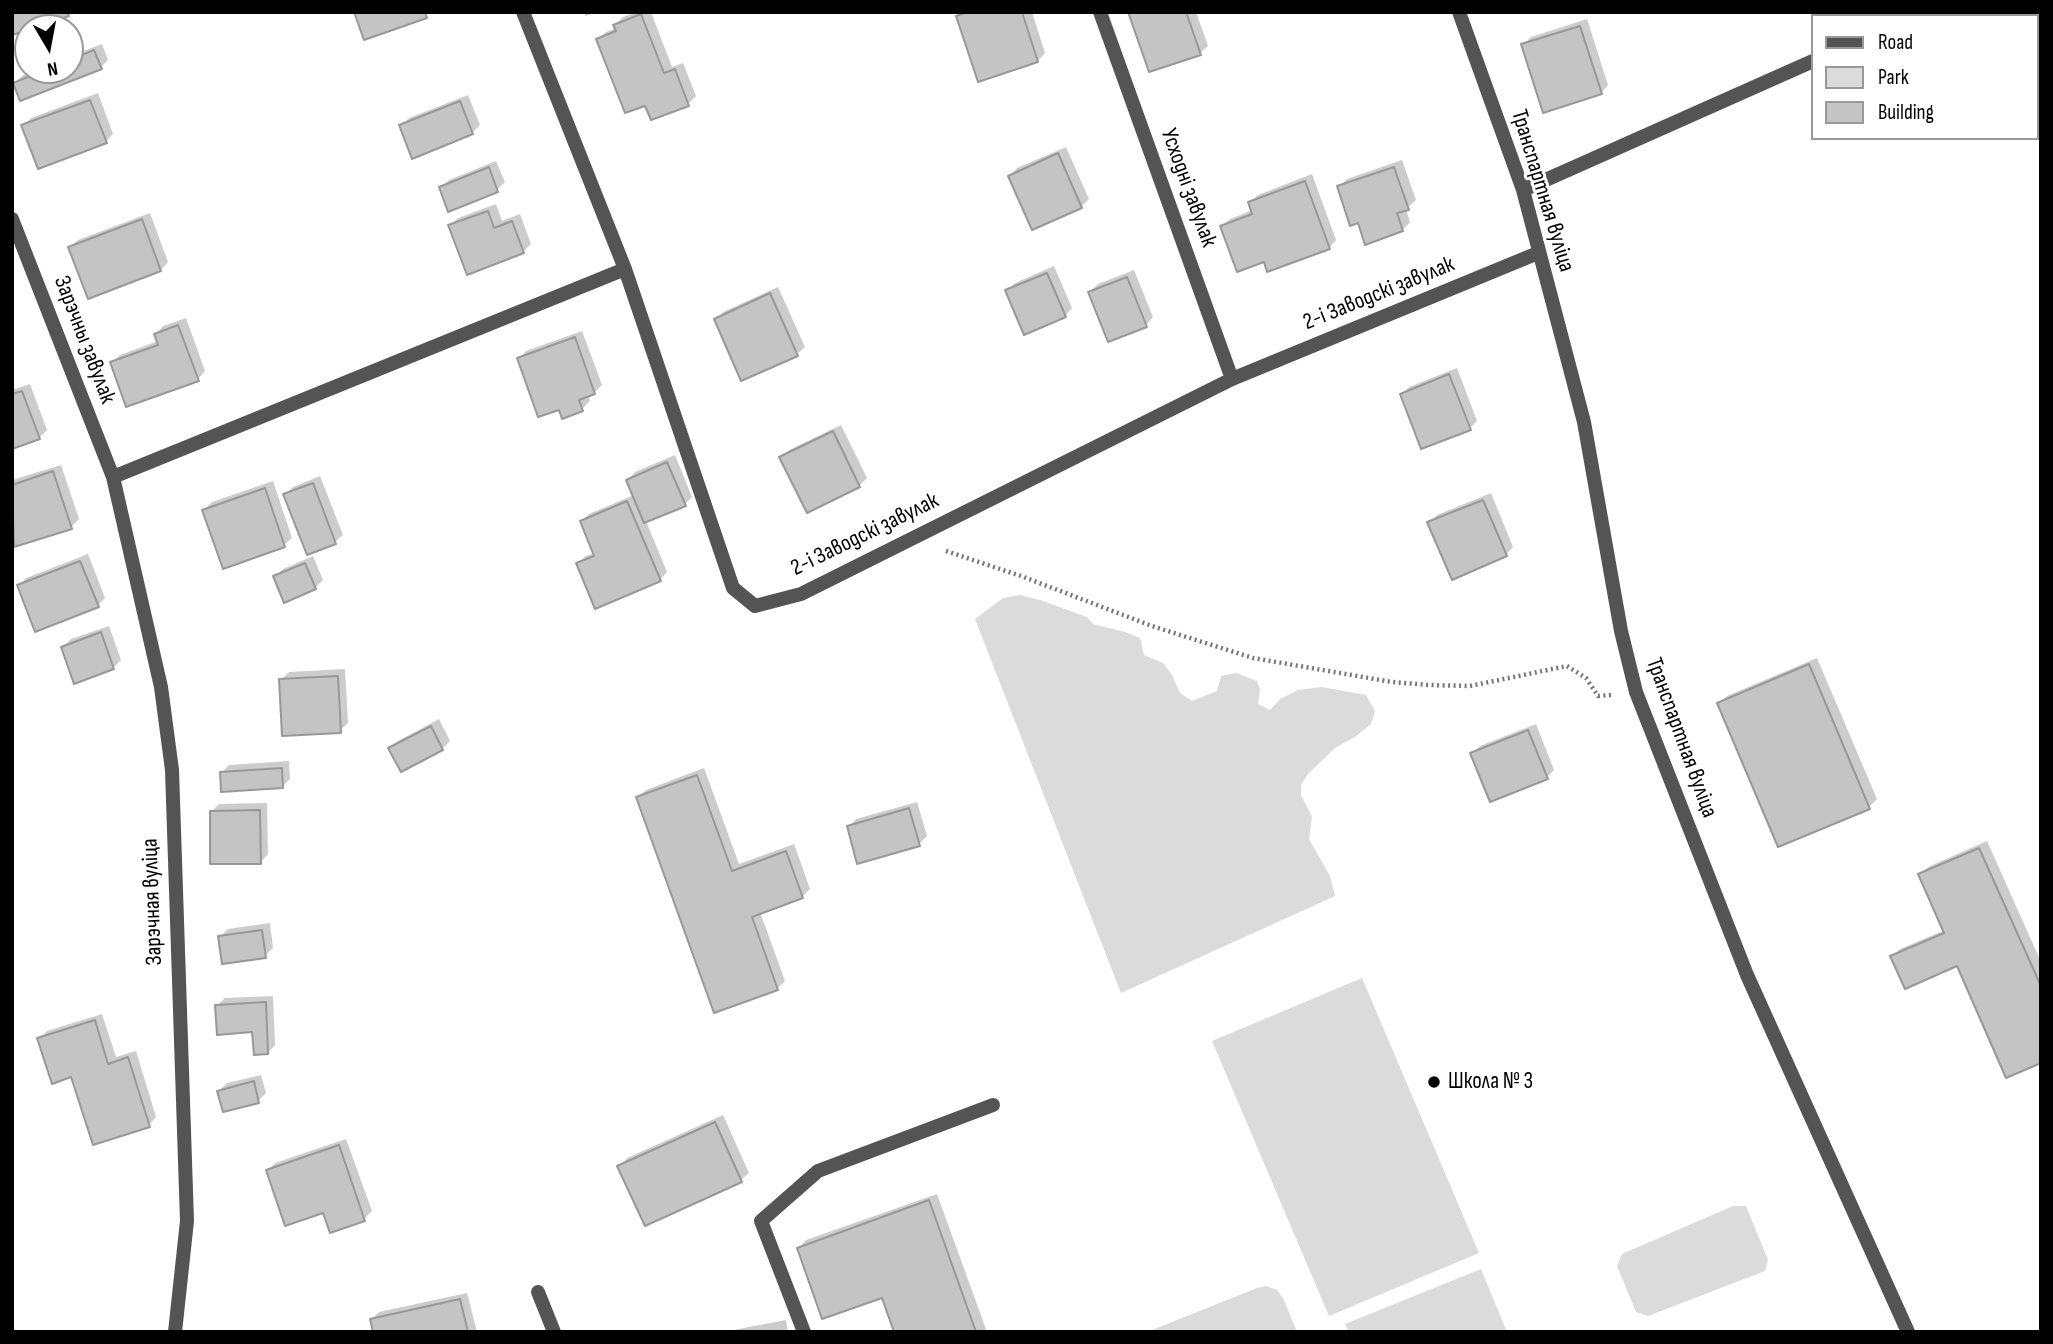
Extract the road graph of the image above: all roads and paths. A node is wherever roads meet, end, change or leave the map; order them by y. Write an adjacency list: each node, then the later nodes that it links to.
1 (523, 12): 8 (street, 2-і Заводскі завулак)
2 (1100, 12): 9 (street, Усходні завулак)
3 (1459, 12): 5 (street, Транспартная вуліца)
4 (1812, 61): 5 (street)
5 (1523, 190): 7 (street, Транспартная вуліца)
6 (12, 219): 10 (street, Зарэчны завулак)
7 (1538, 253): 9 (street, 2-і Заводскі завулак); 12 (street, Транспартная вуліца)
8 (625, 269): 10 (street); 11 (street, 2-і Заводскі завулак)
9 (1232, 379): 11 (street, 2-і Заводскі завулак)
10 (113, 477): 15 (street, Зарэчная вуліца)
11 (908, 540): 12 (path)
12 (1636, 692): 18 (street, Транспартная вуліца)
13 (993, 1105): 17 (street)
14 (538, 1292): 16 (street)
15 (175, 1332)
16 (554, 1332)
17 (804, 1332)
18 (1908, 1332)

